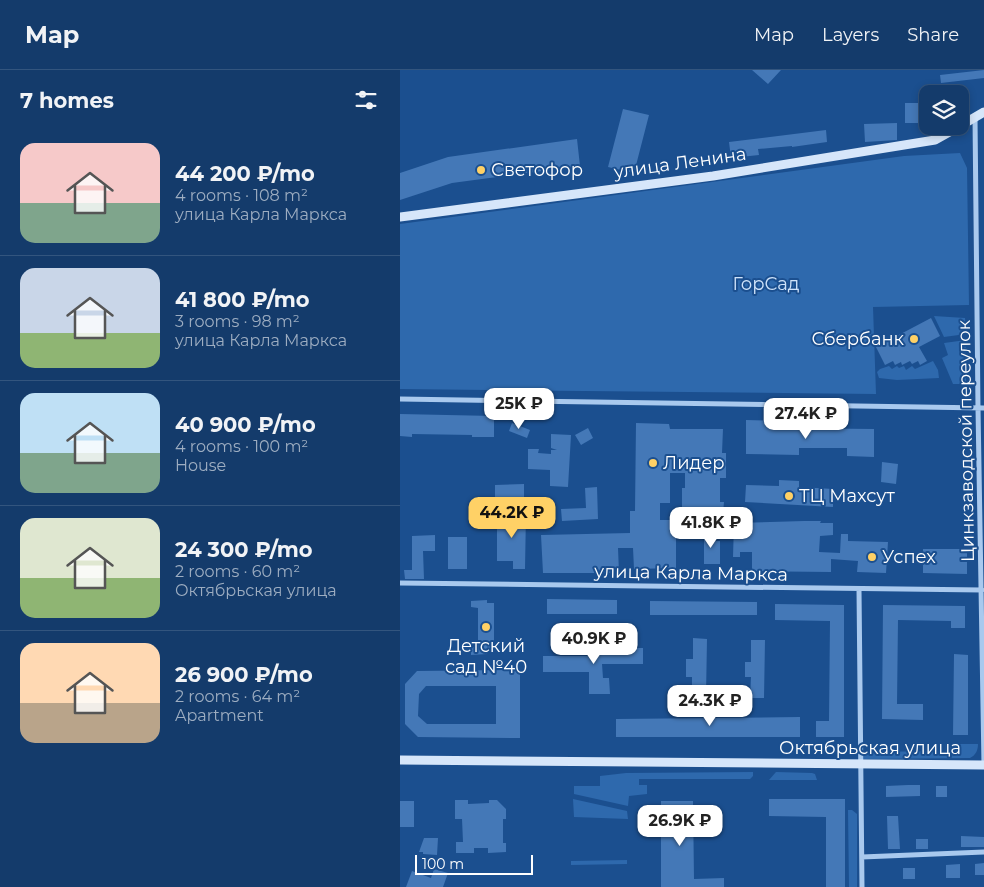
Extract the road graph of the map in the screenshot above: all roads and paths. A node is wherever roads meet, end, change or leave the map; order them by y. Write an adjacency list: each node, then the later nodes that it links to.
1 (984, 112): 2 (street, улица Ленина)
2 (976, 118): 3 (street, улица Ленина); 7 (street, Цинкзаводской переулок)
3 (969, 122)
4 (944, 135): 5 (street, улица Ленина)
5 (400, 217)
6 (400, 399): 7 (street)
7 (981, 408): 10 (street, Цинкзаводской переулок)
8 (400, 583): 9 (street, улица Карла Маркса)
9 (859, 589): 10 (street, улица Карла Маркса); 12 (street)
10 (982, 590): 13 (street, Цинкзаводской переулок)
11 (400, 760): 12 (street, Октябрьская улица)
12 (860, 764): 13 (street, Октябрьская улица); 15 (street)
13 (984, 765)
14 (984, 852): 15 (street)
15 (862, 857): 16 (street)
16 (862, 887)

